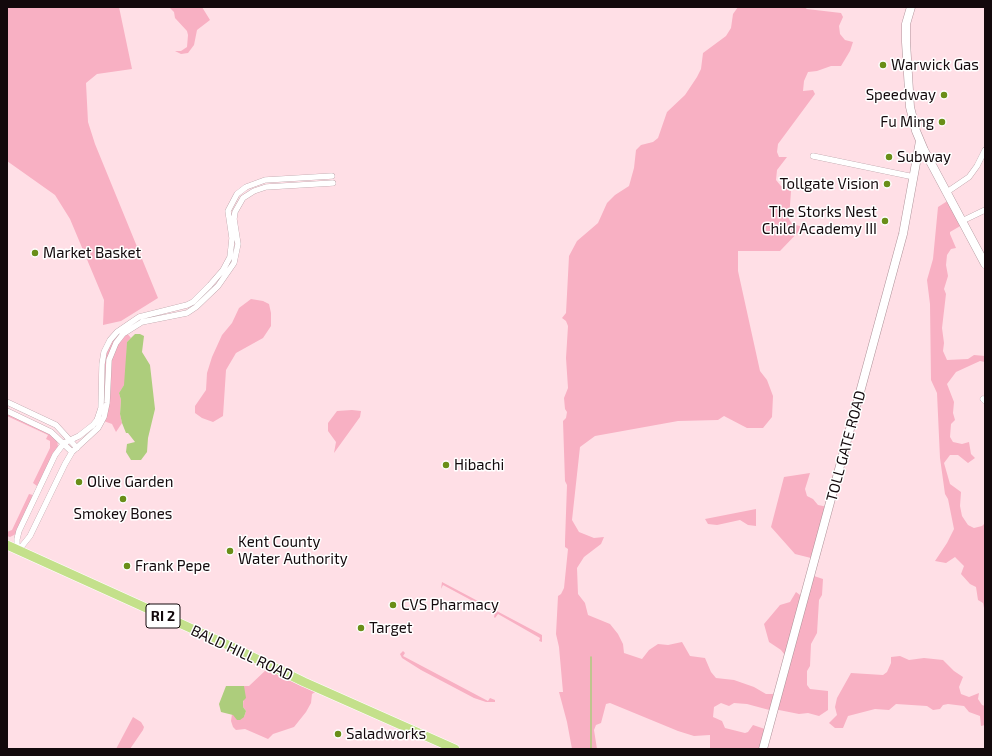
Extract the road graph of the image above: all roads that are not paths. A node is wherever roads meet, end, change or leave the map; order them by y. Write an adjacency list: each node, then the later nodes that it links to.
1 (907, 7): 3 (main road)
2 (911, 7): 3 (main road)
3 (908, 17): 4 (main road)
4 (920, 141): 8 (main road, TOLL GATE ROAD); 9 (main road)
5 (985, 150): 7 (street)
6 (813, 156): 8 (street)
7 (982, 161): 9 (street)
8 (914, 178): 22 (main road, TOLL GATE ROAD)
9 (947, 192): 11 (main road)
10 (985, 210): 11 (street)
11 (962, 221): 12 (main road)
12 (985, 264)
13 (7, 402): 15 (street)
14 (7, 411): 16 (street)
15 (71, 440): 16 (street); 17 (street); 17 (street)
16 (64, 443): 18 (street); 20 (street)
17 (77, 448): 18 (street)
18 (72, 452): 20 (street)
19 (7, 545): 20 (main road, BALD HILL ROAD / RI 2)
20 (18, 551): 21 (main road, BALD HILL ROAD / RI 2)
21 (455, 749)
22 (763, 749)

